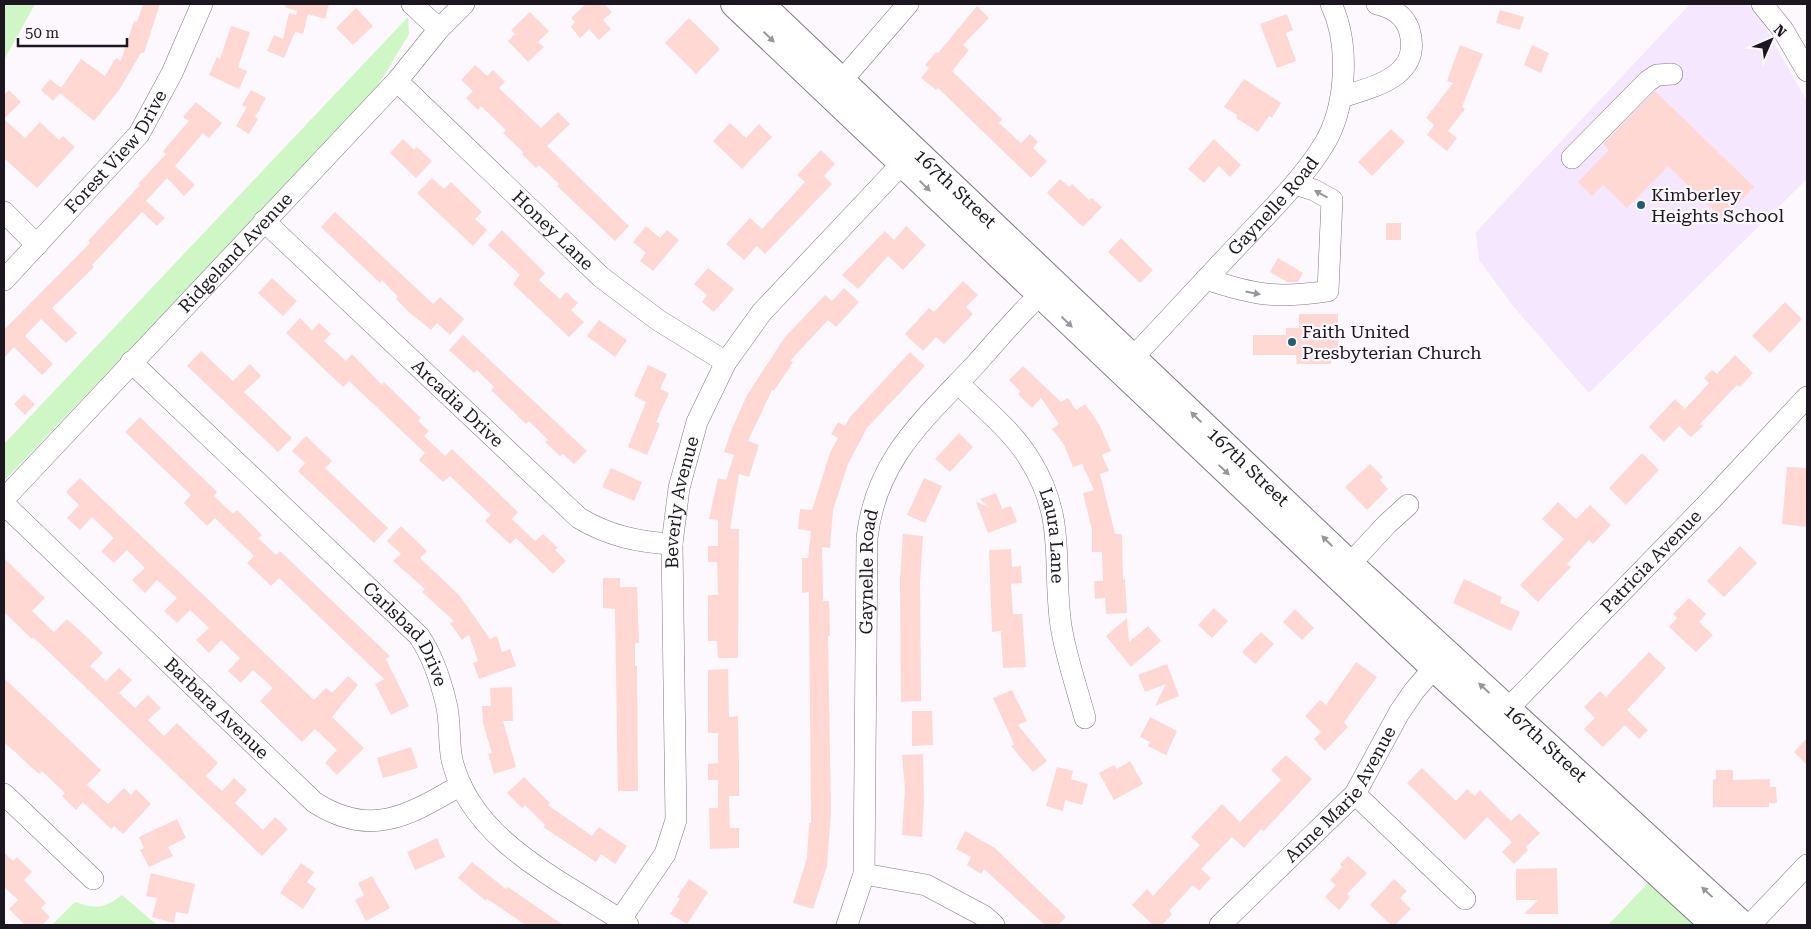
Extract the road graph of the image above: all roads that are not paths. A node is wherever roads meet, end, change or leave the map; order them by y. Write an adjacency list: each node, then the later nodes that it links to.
1 (202, 4): 21 (street, Forest View Drive)
2 (412, 4): 10 (street)
3 (464, 4): 10 (street, Ridgeland Avenue)
4 (734, 4): 14 (main road, 167th Street, one-way to 14)
5 (761, 4): 14 (main road, 167th Street)
6 (908, 4): 14 (street)
7 (1337, 4): 15 (street, Gaynelle Road)
8 (1377, 4): 15 (street)
9 (1762, 4): 11 (street)
10 (440, 29): 13 (street, Ridgeland Avenue)
11 (1807, 71)
12 (1672, 74): 17 (street)
13 (397, 81): 20 (street, Ridgeland Avenue); 26 (street, Honey Lane)
14 (836, 88): 16 (main road, 167th Street)
15 (1342, 97): 18 (street, Gaynelle Road)
16 (908, 157): 24 (main road, 167th Street); 26 (street, Beverly Avenue)
17 (1572, 158)
18 (1295, 184): 22 (street, Gaynelle Road); 22 (street, one-way to 18)
19 (4, 212): 21 (street)
20 (264, 220): 25 (street, Ridgeland Avenue); 33 (street, Arcadia Drive)
21 (38, 245): 23 (street, Forest View Drive)
22 (1206, 279): 27 (street, Gaynelle Road)
23 (4, 280)
24 (1046, 289): 27 (main road, 167th Street); 28 (street, Gaynelle Road)
25 (132, 362): 30 (street, Ridgeland Avenue); 38 (street, Carlsbad Drive)
26 (726, 362): 33 (street, Beverly Avenue)
27 (1126, 364): 34 (main road, 167th Street, one-way to 27); 35 (main road, 167th Street, one-way to 35)
28 (958, 384): 37 (street, Laura Lane); 42 (street, Gaynelle Road)
29 (1807, 397): 36 (street, Patricia Avenue)
30 (4, 499)
31 (4, 504): 38 (street, Barbara Avenue)
32 (1408, 505): 34 (street)
33 (672, 544): 45 (street, Beverly Avenue)
34 (1350, 564): 35 (main road, 167th Street)
35 (1440, 660): 36 (main road, 167th Street); 40 (street, Anne Marie Avenue)
36 (1501, 716): 49 (main road, 167th Street); 50 (main road, 167th Street, one-way to 36)
37 (1085, 718)
38 (461, 786): 45 (street, Carlsbad Drive)
39 (4, 794): 43 (street)
40 (1355, 794): 44 (street); 48 (street, Anne Marie Avenue)
41 (1807, 865): 51 (street)
42 (864, 874): 46 (street, Gaynelle Road); 47 (street)
43 (93, 879)
44 (1465, 899)
45 (624, 923)
46 (847, 925)
47 (994, 925)
48 (1220, 925)
49 (1714, 925)
50 (1743, 925)
51 (1750, 925)

